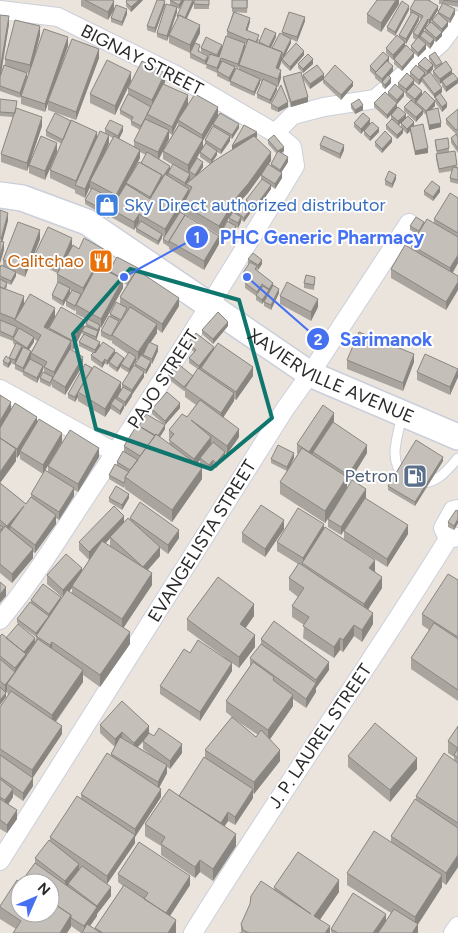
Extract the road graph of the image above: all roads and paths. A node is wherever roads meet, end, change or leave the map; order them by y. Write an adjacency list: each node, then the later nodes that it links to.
1 (0, 10): 3 (street, BIGNAY STREET)
2 (458, 20): 3 (street)
3 (275, 133): 6 (street, PAJO STREET)
4 (0, 195): 6 (main road, XAVIERVILLE AVENUE)
5 (409, 223): 7 (street, EVANGELISTA STREET)
6 (210, 305): 7 (main road, XAVIERVILLE AVENUE); 11 (street, PAJO STREET)
7 (310, 374): 9 (main road, XAVIERVILLE AVENUE); 16 (street, EVANGELISTA STREET)
8 (0, 389): 11 (street)
9 (402, 414): 10 (main road, XAVIERVILLE AVENUE); 12 (lane)
10 (458, 437)
11 (116, 453): 15 (street, PAJO STREET)
12 (458, 458)
13 (458, 509): 14 (street, J. P. LAUREL STREET)
14 (453, 538): 18 (street, J. P. LAUREL STREET)
15 (0, 620)
16 (0, 861)
17 (458, 926): 19 (street)
18 (192, 933)
19 (453, 933)

